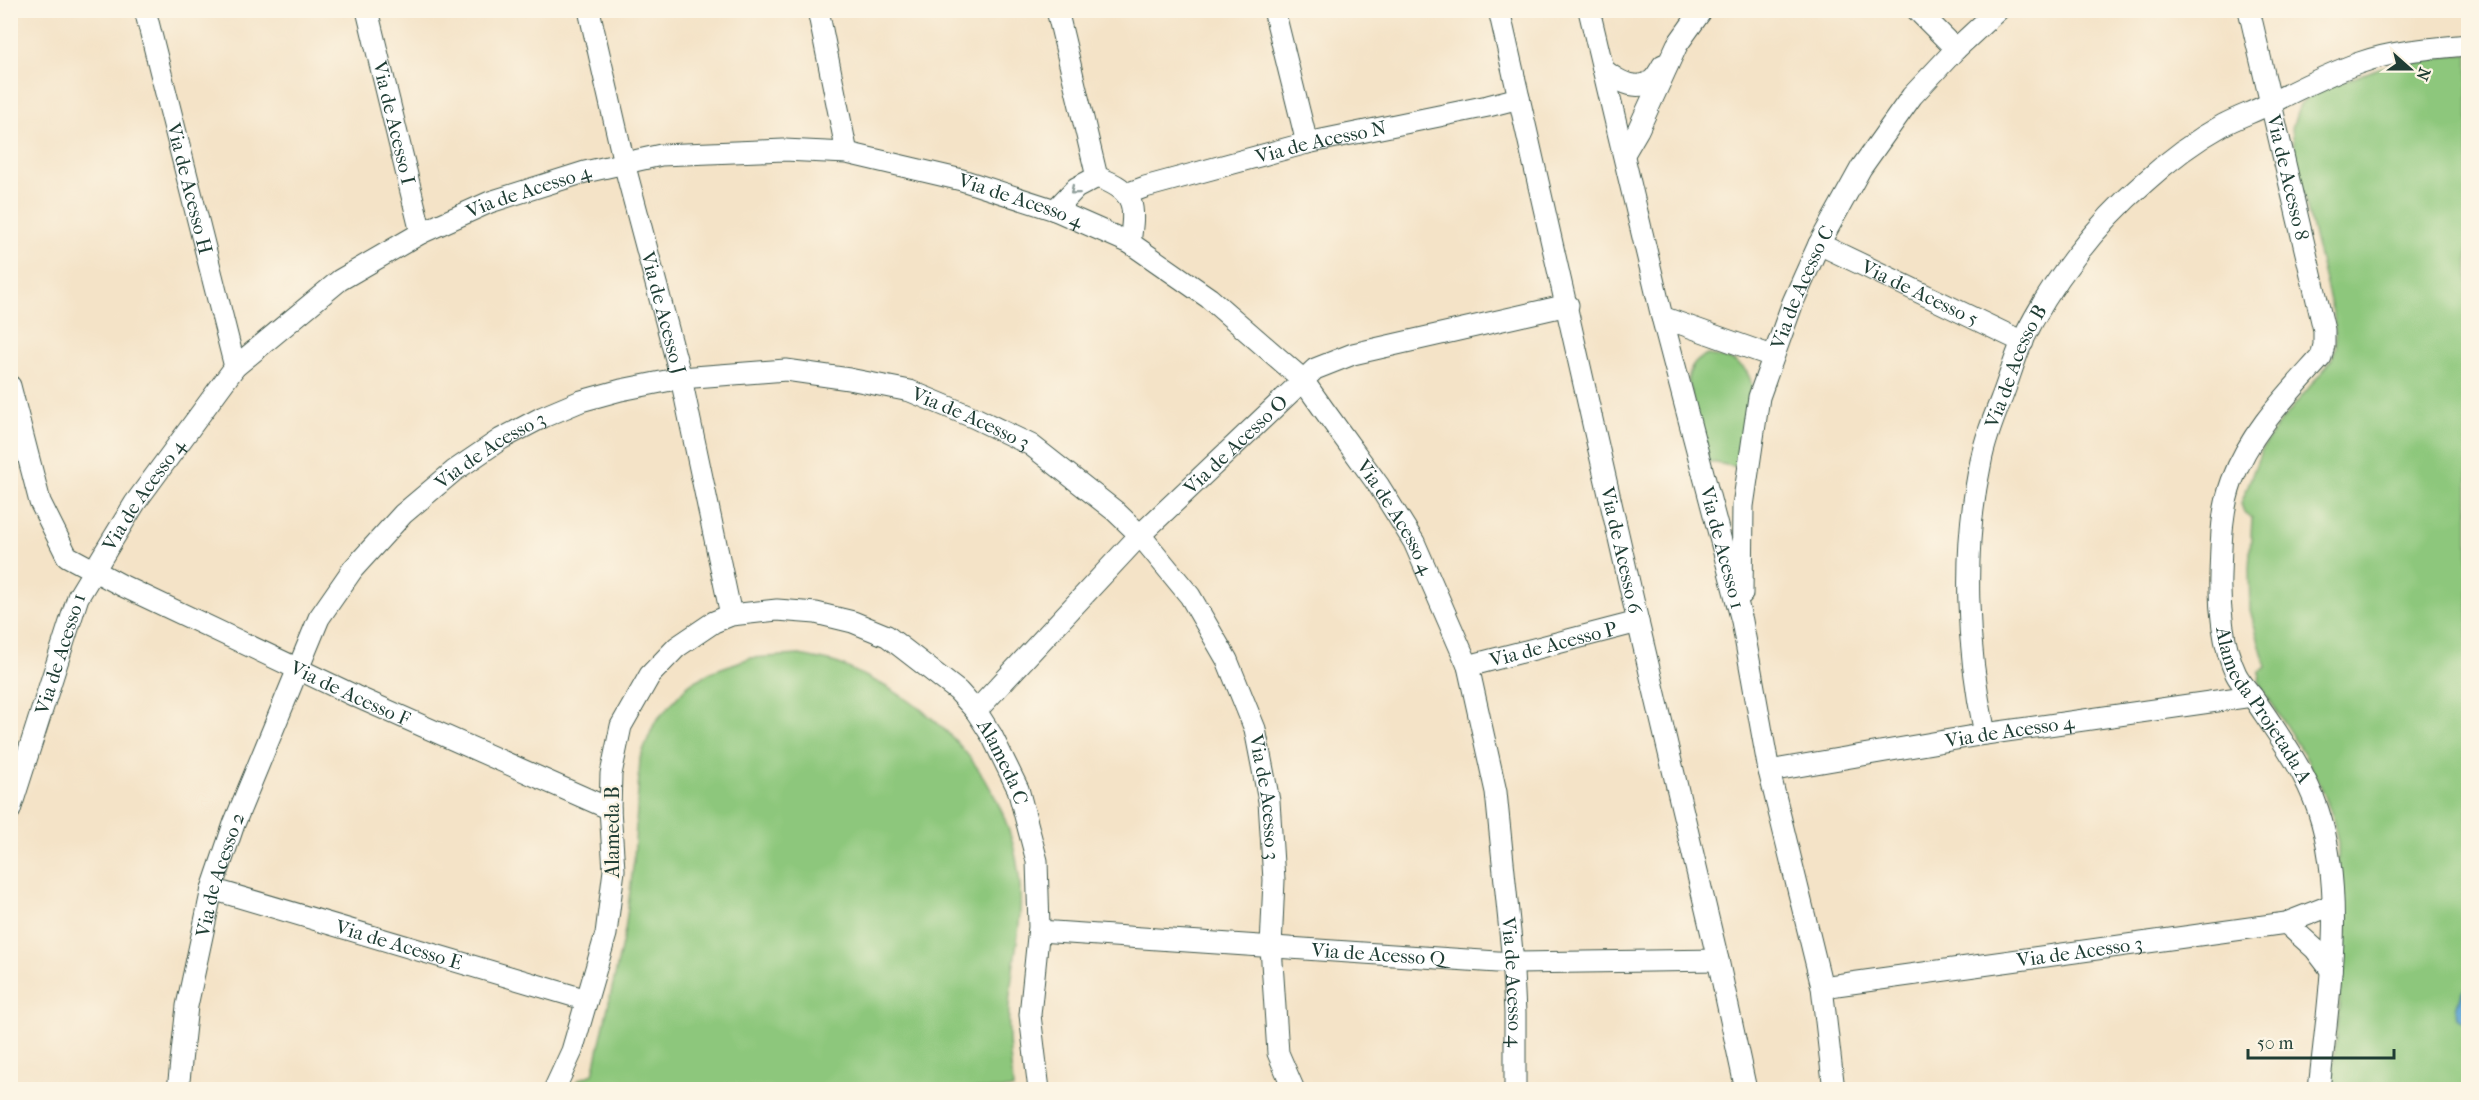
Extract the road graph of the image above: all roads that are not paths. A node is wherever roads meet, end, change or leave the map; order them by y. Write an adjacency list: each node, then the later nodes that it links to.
1 (145, 10): 34 (street, Via de Acesso H)
2 (367, 10): 26 (street, Via de Acesso I)
3 (590, 10): 22 (street, Via de Acesso J)
4 (818, 10): 20 (street)
5 (1057, 10): 23 (street)
6 (1274, 10): 19 (street)
7 (1499, 10): 17 (street, Via de Acesso 6)
8 (1589, 10): 16 (street, Via de Acesso 1)
9 (1702, 10): 13 (street)
10 (1917, 10): 15 (street)
11 (1998, 10): 15 (street, Via de Acesso C)
12 (2249, 10): 18 (street, Via de Acesso 8)
13 (1677, 45): 16 (street); 21 (street)
14 (2469, 45): 18 (street, Via de Acesso B)
15 (1956, 49): 28 (street, Via de Acesso C)
16 (1603, 69): 21 (street, Via de Acesso 1)
17 (1519, 98): 19 (street, Via de Acesso N); 29 (street, Via de Acesso 6)
18 (2272, 103): 31 (street, Via de Acesso B); 32 (street, Via de Acesso 8)
19 (1307, 143): 24 (street, Via de Acesso N)
20 (847, 153): 22 (street, Via de Acesso 4); 25 (street, Via de Acesso 4)
21 (1624, 154): 30 (street, Via de Acesso 1)
22 (624, 163): 26 (street, Via de Acesso 4); 35 (street, Via de Acesso J)
23 (1097, 177): 24 (street); 25 (street, one-way to 25)
24 (1126, 194): 27 (street)
25 (1055, 210): 27 (street, Via de Acesso 4)
26 (421, 233): 34 (street, Via de Acesso 4)
27 (1130, 243): 36 (street, Via de Acesso 4)
28 (1819, 244): 31 (street, Via de Acesso 5); 33 (street, Via de Acesso C)
29 (1568, 305): 36 (street, Via de Acesso O); 42 (street, Via de Acesso 6)
30 (1662, 317): 33 (street); 41 (street, Via de Acesso 1)
31 (2022, 342): 47 (street, Via de Acesso B)
32 (2324, 345): 45 (street, Alameda Projetada A)
33 (1772, 356): 41 (street, Via de Acesso C)
34 (235, 367): 39 (street, Via de Acesso 4)
35 (681, 378): 38 (street, Via de Acesso 3); 40 (street, Via de Acesso J); 44 (street, Via de Acesso 3)
36 (1302, 379): 38 (street, Via de Acesso O); 43 (street, Via de Acesso 4)
37 (10, 386): 39 (street, Via de Acesso F)
38 (1140, 535): 46 (street, Via de Acesso O); 55 (street, Via de Acesso 3)
39 (93, 570): 44 (street, Via de Acesso F); 50 (street, Via de Acesso 1)
40 (731, 615): 46 (street, Alameda C); 49 (street, Alameda B)
41 (1742, 621): 48 (street, Via de Acesso 1)
42 (1638, 622): 43 (street, Via de Acesso P); 56 (street, Via de Acesso 6)
43 (1468, 666): 57 (street, Via de Acesso 4)
44 (297, 669): 49 (street, Via de Acesso F); 51 (street, Via de Acesso 2)
45 (2252, 696): 47 (street, Via de Acesso 4); 52 (street, Alameda Projetada A)
46 (976, 711): 54 (street, Alameda C)
47 (1985, 734): 48 (street, Via de Acesso 4)
48 (1769, 771): 59 (street, Via de Acesso 1)
49 (610, 809): 60 (street, Alameda B)
50 (10, 810)
51 (212, 889): 60 (street, Via de Acesso E); 61 (street, Via de Acesso 2)
52 (2332, 905): 53 (street, Via de Acesso 3); 58 (street, Alameda Projetada A)
53 (2286, 922): 58 (street); 59 (street, Via de Acesso 3)
54 (1039, 931): 55 (street, Via de Acesso Q); 63 (street, Alameda C)
55 (1271, 947): 57 (street, Via de Acesso Q); 64 (street, Via de Acesso 3)
56 (1718, 960): 57 (street, Via de Acesso Q); 66 (street, Via de Acesso 6)
57 (1512, 963): 65 (street, Via de Acesso 4)
58 (2331, 970): 68 (street, Alameda Projetada A)
59 (1822, 987): 67 (street, Via de Acesso 1)
60 (587, 1000): 62 (street, Alameda B)
61 (178, 1089)
62 (554, 1089)
63 (1039, 1089)
64 (1294, 1089)
65 (1515, 1089)
66 (1746, 1089)
67 (1834, 1089)
68 (2319, 1089)

